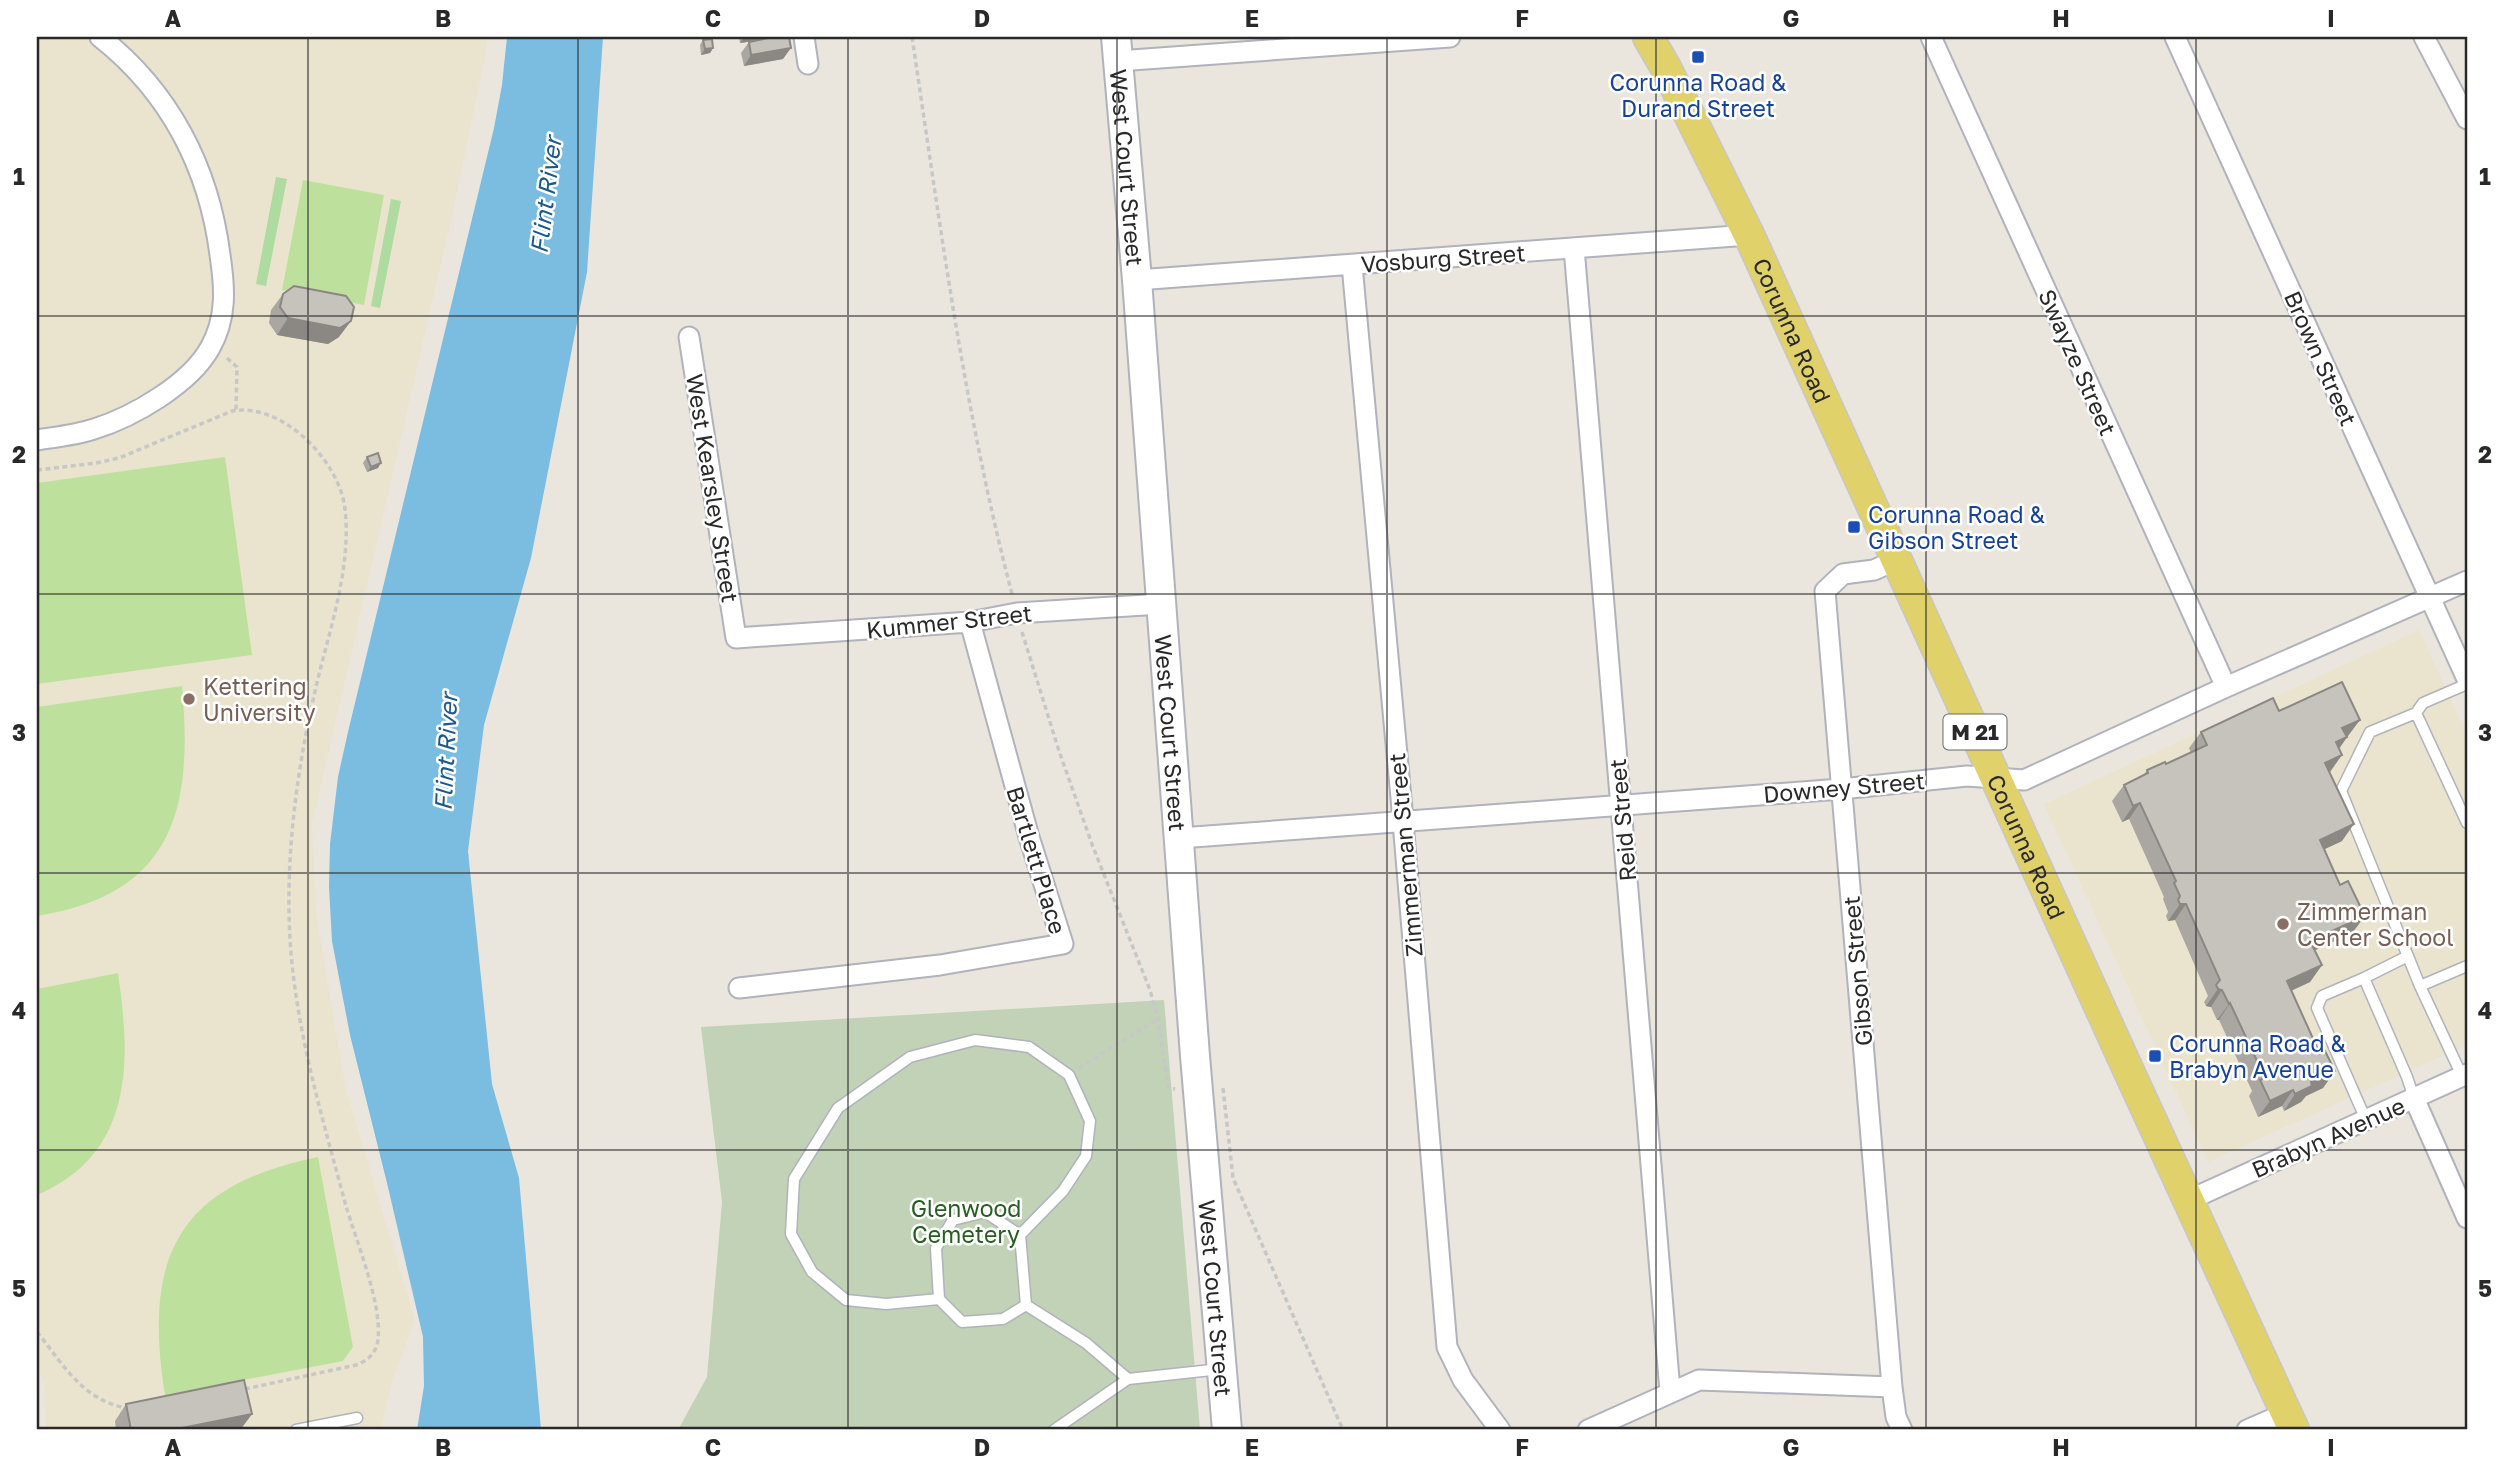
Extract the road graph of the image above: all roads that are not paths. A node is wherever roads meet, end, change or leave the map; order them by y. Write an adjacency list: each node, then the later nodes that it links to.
1 (100, 37): 17 (street)
2 (804, 37): 10 (street)
3 (1450, 37): 8 (street)
4 (1648, 37): 12 (main road, Corunna Road / M 21)
5 (1931, 37): 25 (street, Swayze Street)
6 (2175, 37): 20 (street, Brown Street)
7 (2424, 37): 11 (street)
8 (1421, 38): 9 (street)
9 (1117, 49): 15 (street, West Court Street)
10 (808, 64)
11 (2467, 119)
12 (1749, 235): 13 (street, Vosburg Street); 18 (main road, Corunna Road / M 21)
13 (1574, 248): 14 (street, Vosburg Street); 29 (street, Reid Street)
14 (1352, 265): 15 (street, Vosburg Street); 30 (street, Zimmerman Street)
15 (1137, 280): 21 (street, West Court Street)
16 (689, 337): 23 (street, West Kearsley Street)
17 (37, 440)
18 (1896, 560): 27 (main road, Corunna Road / M 21); 28 (street, Gibson Street)
19 (2467, 581): 20 (street, Downey Street)
20 (2430, 598): 24 (street, Brown Street); 25 (street, Downey Street)
21 (1161, 604): 22 (street, Kummer Street); 32 (street, West Court Street)
22 (970, 622): 23 (street, Kummer Street); 37 (street, Bartlett Place)
23 (736, 638)
24 (2467, 682): 26 (lane)
25 (2226, 687): 27 (street, Downey Street)
26 (2416, 713): 31 (lane); 33 (lane)
27 (1996, 778): 28 (street, Downey Street); 41 (main road, Corunna Road / M 21)
28 (1841, 789): 29 (street, Downey Street); 48 (street, Gibson Street)
29 (1621, 804): 30 (street, Downey Street); 49 (street, Reid Street)
30 (1402, 821): 32 (street, Downey Street); 55 (street, Zimmerman Street)
31 (2467, 823)
32 (1180, 838): 46 (street, West Court Street)
33 (2408, 957): 35 (lane); 36 (lane)
34 (2467, 966): 36 (lane)
35 (2364, 978): 39 (lane); 40 (lane)
36 (2420, 986): 38 (lane)
37 (739, 988)
38 (2465, 1075): 39 (street, Brabyn Avenue)
39 (2413, 1098): 40 (street, Brabyn Avenue); 42 (street)
40 (2367, 1120): 41 (street, Brabyn Avenue)
41 (2189, 1200): 51 (main road, Corunna Road / M 21)
42 (2467, 1218)
43 (1020, 1235): 44 (lane); 44 (lane); 45 (lane)
44 (939, 1299): 45 (lane)
45 (1026, 1305): 47 (lane)
46 (1222, 1368): 47 (lane); 54 (street, West Court Street)
47 (1128, 1379): 53 (lane)
48 (1892, 1387): 49 (street); 57 (street, Gibson Street)
49 (1670, 1391): 56 (street)
50 (357, 1418): 52 (lane)
51 (2290, 1421): 58 (street)
52 (296, 1430)
53 (1054, 1430)
54 (1227, 1430)
55 (1500, 1430)
56 (1588, 1430)
57 (1902, 1430)
58 (2247, 1430)

